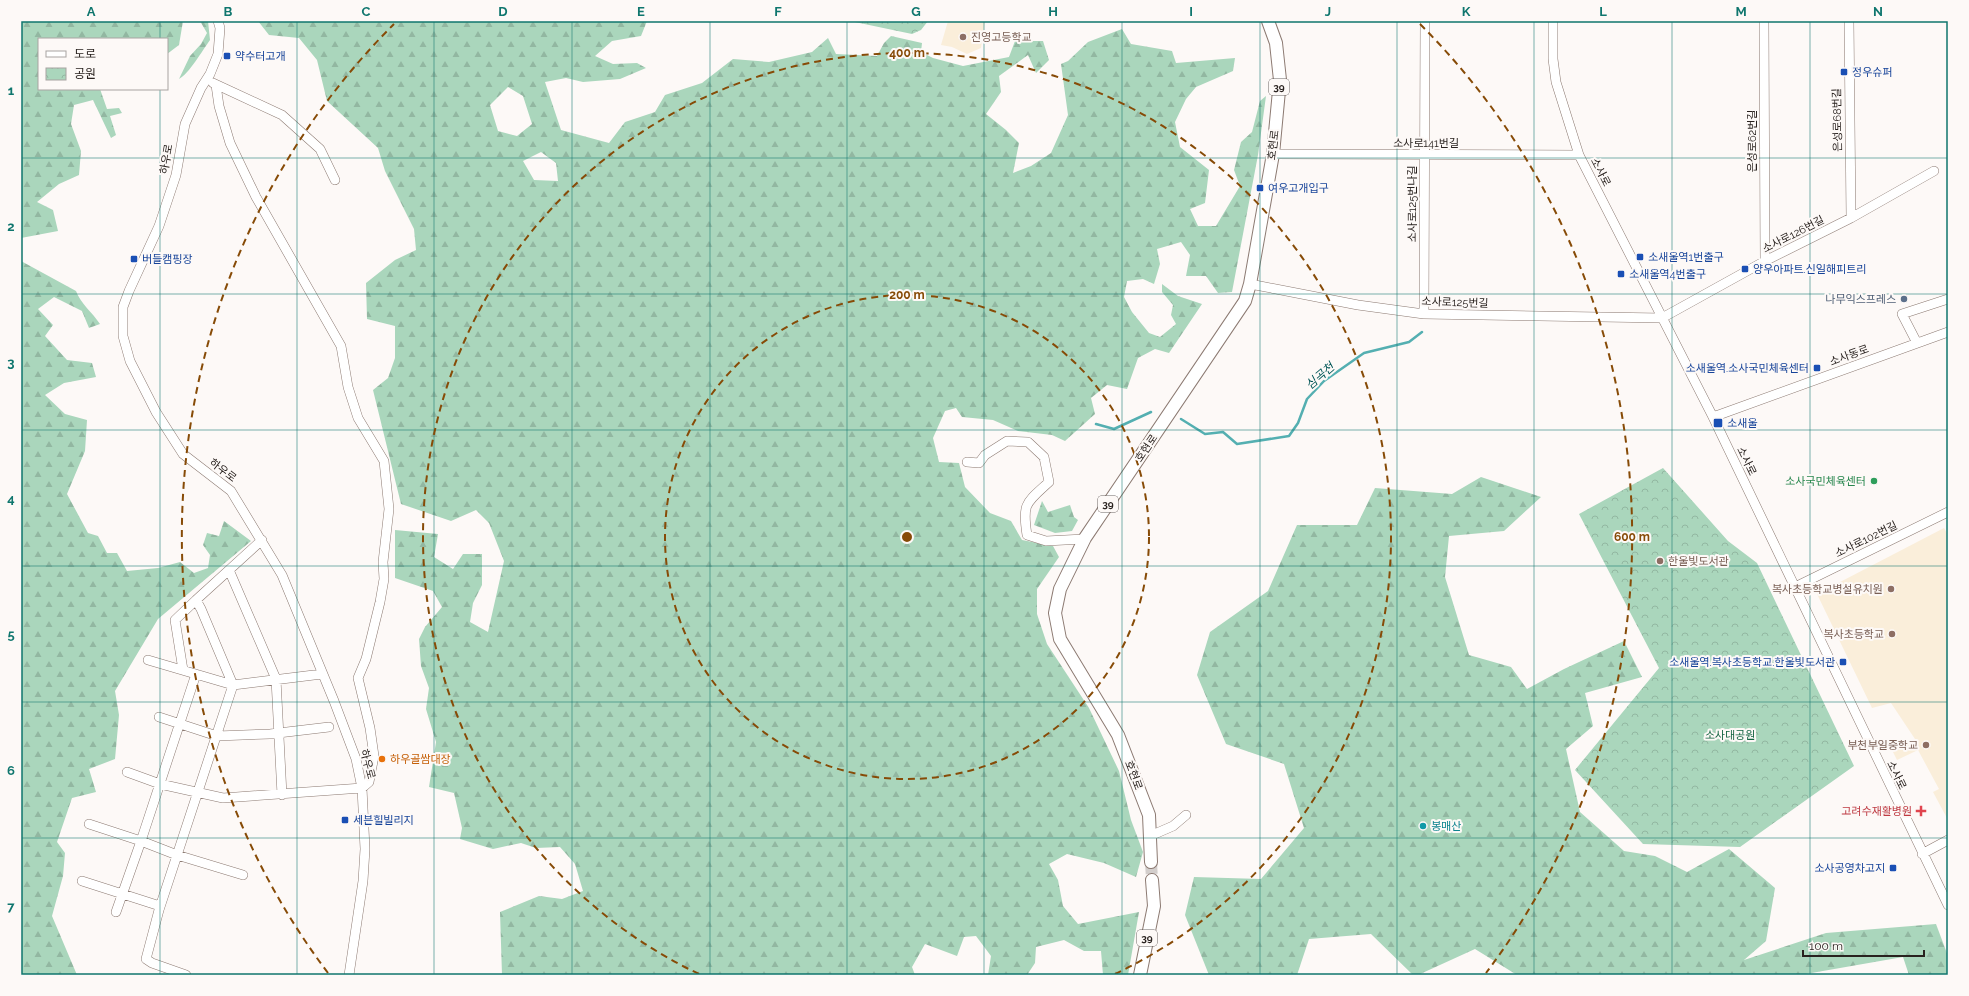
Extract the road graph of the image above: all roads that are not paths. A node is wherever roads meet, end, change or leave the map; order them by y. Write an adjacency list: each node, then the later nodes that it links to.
1 (218, 21): 7 (street, 하우로)
2 (1268, 21): 9 (main road, 호현로 / 39)
3 (1425, 21): 10 (street, 소사로125번나길)
4 (1553, 21): 11 (street, 소사로)
5 (1764, 21): 15 (street, 은성로62번길)
6 (1849, 21): 14 (street, 은성로68번길)
7 (206, 80): 8 (street); 26 (street, 하우로)
8 (216, 85): 13 (street); 43 (street)
9 (1273, 154): 10 (street, 소사로141번길); 16 (main road, 호현로 / 39)
10 (1424, 155): 11 (street, 소사로141번길); 18 (street, 소사로125번나길)
11 (1579, 156): 19 (street, 소사로)
12 (1934, 171): 14 (street, 소사로126번길)
13 (334, 180)
14 (1851, 218): 15 (street, 소사로126번길)
15 (1765, 262): 19 (street, 소사로126번길)
16 (1250, 284): 18 (street, 소사로125번길); 25 (main road, 호현로 / 39)
17 (1948, 299): 21 (street)
18 (1424, 314): 19 (street, 소사로125번길)
19 (1662, 318): 22 (street, 소사로)
20 (1948, 332): 21 (street, 소사동로)
21 (1916, 344): 22 (street, 소사동로)
22 (1713, 417): 28 (street, 소사로)
23 (967, 462): 25 (street)
24 (1948, 512): 28 (street, 소사로102번길)
25 (1084, 539): 48 (main road, 호현로 / 39)
26 (262, 540): 27 (street); 33 (street, 하우로)
27 (229, 570): 29 (street); 34 (street)
28 (1795, 587): 51 (street, 소사로)
29 (196, 600): 31 (street); 35 (street)
30 (148, 660): 31 (street)
31 (183, 670): 32 (street)
32 (196, 674): 35 (street); 37 (street)
33 (322, 674): 34 (street); 43 (street, 하우로)
34 (276, 679): 35 (street); 39 (street)
35 (233, 685): 40 (street)
36 (159, 717): 37 (street)
37 (180, 724): 40 (street); 42 (street)
38 (329, 727): 39 (street)
39 (278, 733): 40 (street); 45 (street)
40 (217, 736): 44 (street)
41 (127, 772): 42 (street)
42 (160, 784): 44 (street); 50 (street)
43 (362, 788): 45 (street); 62 (street, 하우로)
44 (197, 793): 45 (street); 52 (street)
45 (282, 795)
46 (1186, 816): 48 (street)
47 (90, 824): 50 (street)
48 (1150, 836): 53 (main road, 호현로 / 39)
49 (1948, 840): 51 (street)
50 (141, 841): 52 (street); 57 (street)
51 (1922, 854): 58 (street, 소사로)
52 (177, 855): 54 (street); 59 (street)
53 (1151, 862)
54 (243, 875)
55 (1152, 880): 63 (main road, 39)
56 (82, 881): 57 (street)
57 (122, 894): 59 (street); 60 (street)
58 (1948, 905)
59 (160, 906): 61 (street)
60 (116, 912)
61 (186, 975)
62 (349, 975)
63 (1140, 975)

